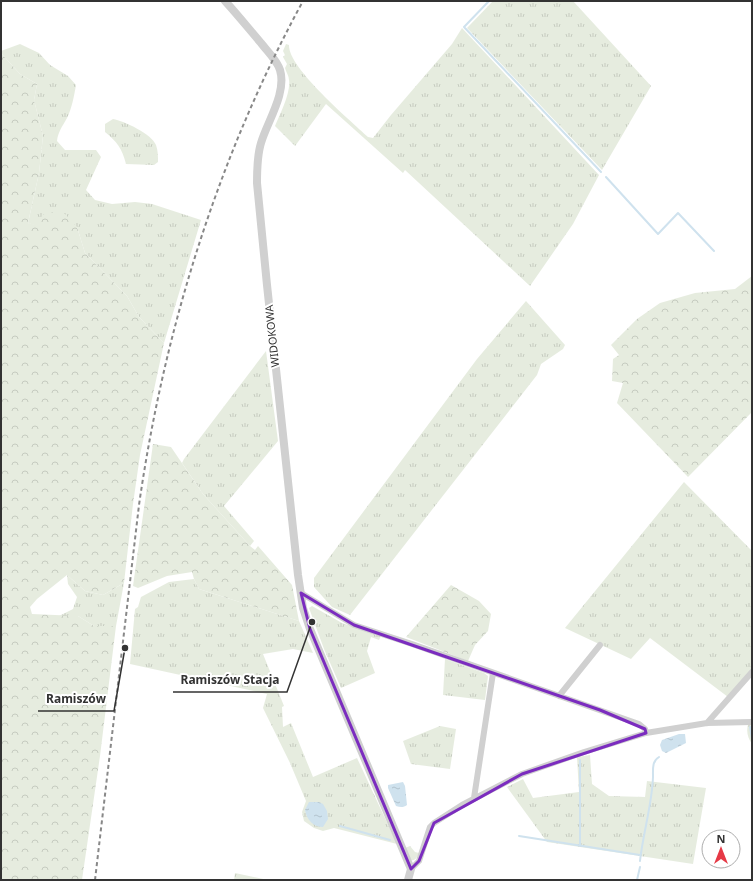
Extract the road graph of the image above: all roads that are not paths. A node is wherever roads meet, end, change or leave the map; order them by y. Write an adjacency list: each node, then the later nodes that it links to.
1 (224, 1): 2 (street, WIDOKOWA)
2 (301, 593): 5 (street); 11 (street, WIDOKOWA)
3 (600, 645): 6 (street)
4 (752, 672): 8 (street)
5 (493, 673): 6 (street); 10 (street)
6 (560, 696): 9 (street)
7 (752, 722): 8 (street)
8 (707, 723): 9 (street)
9 (646, 733): 10 (street)
10 (474, 798): 11 (street)
11 (411, 869): 12 (street)
12 (408, 880)

